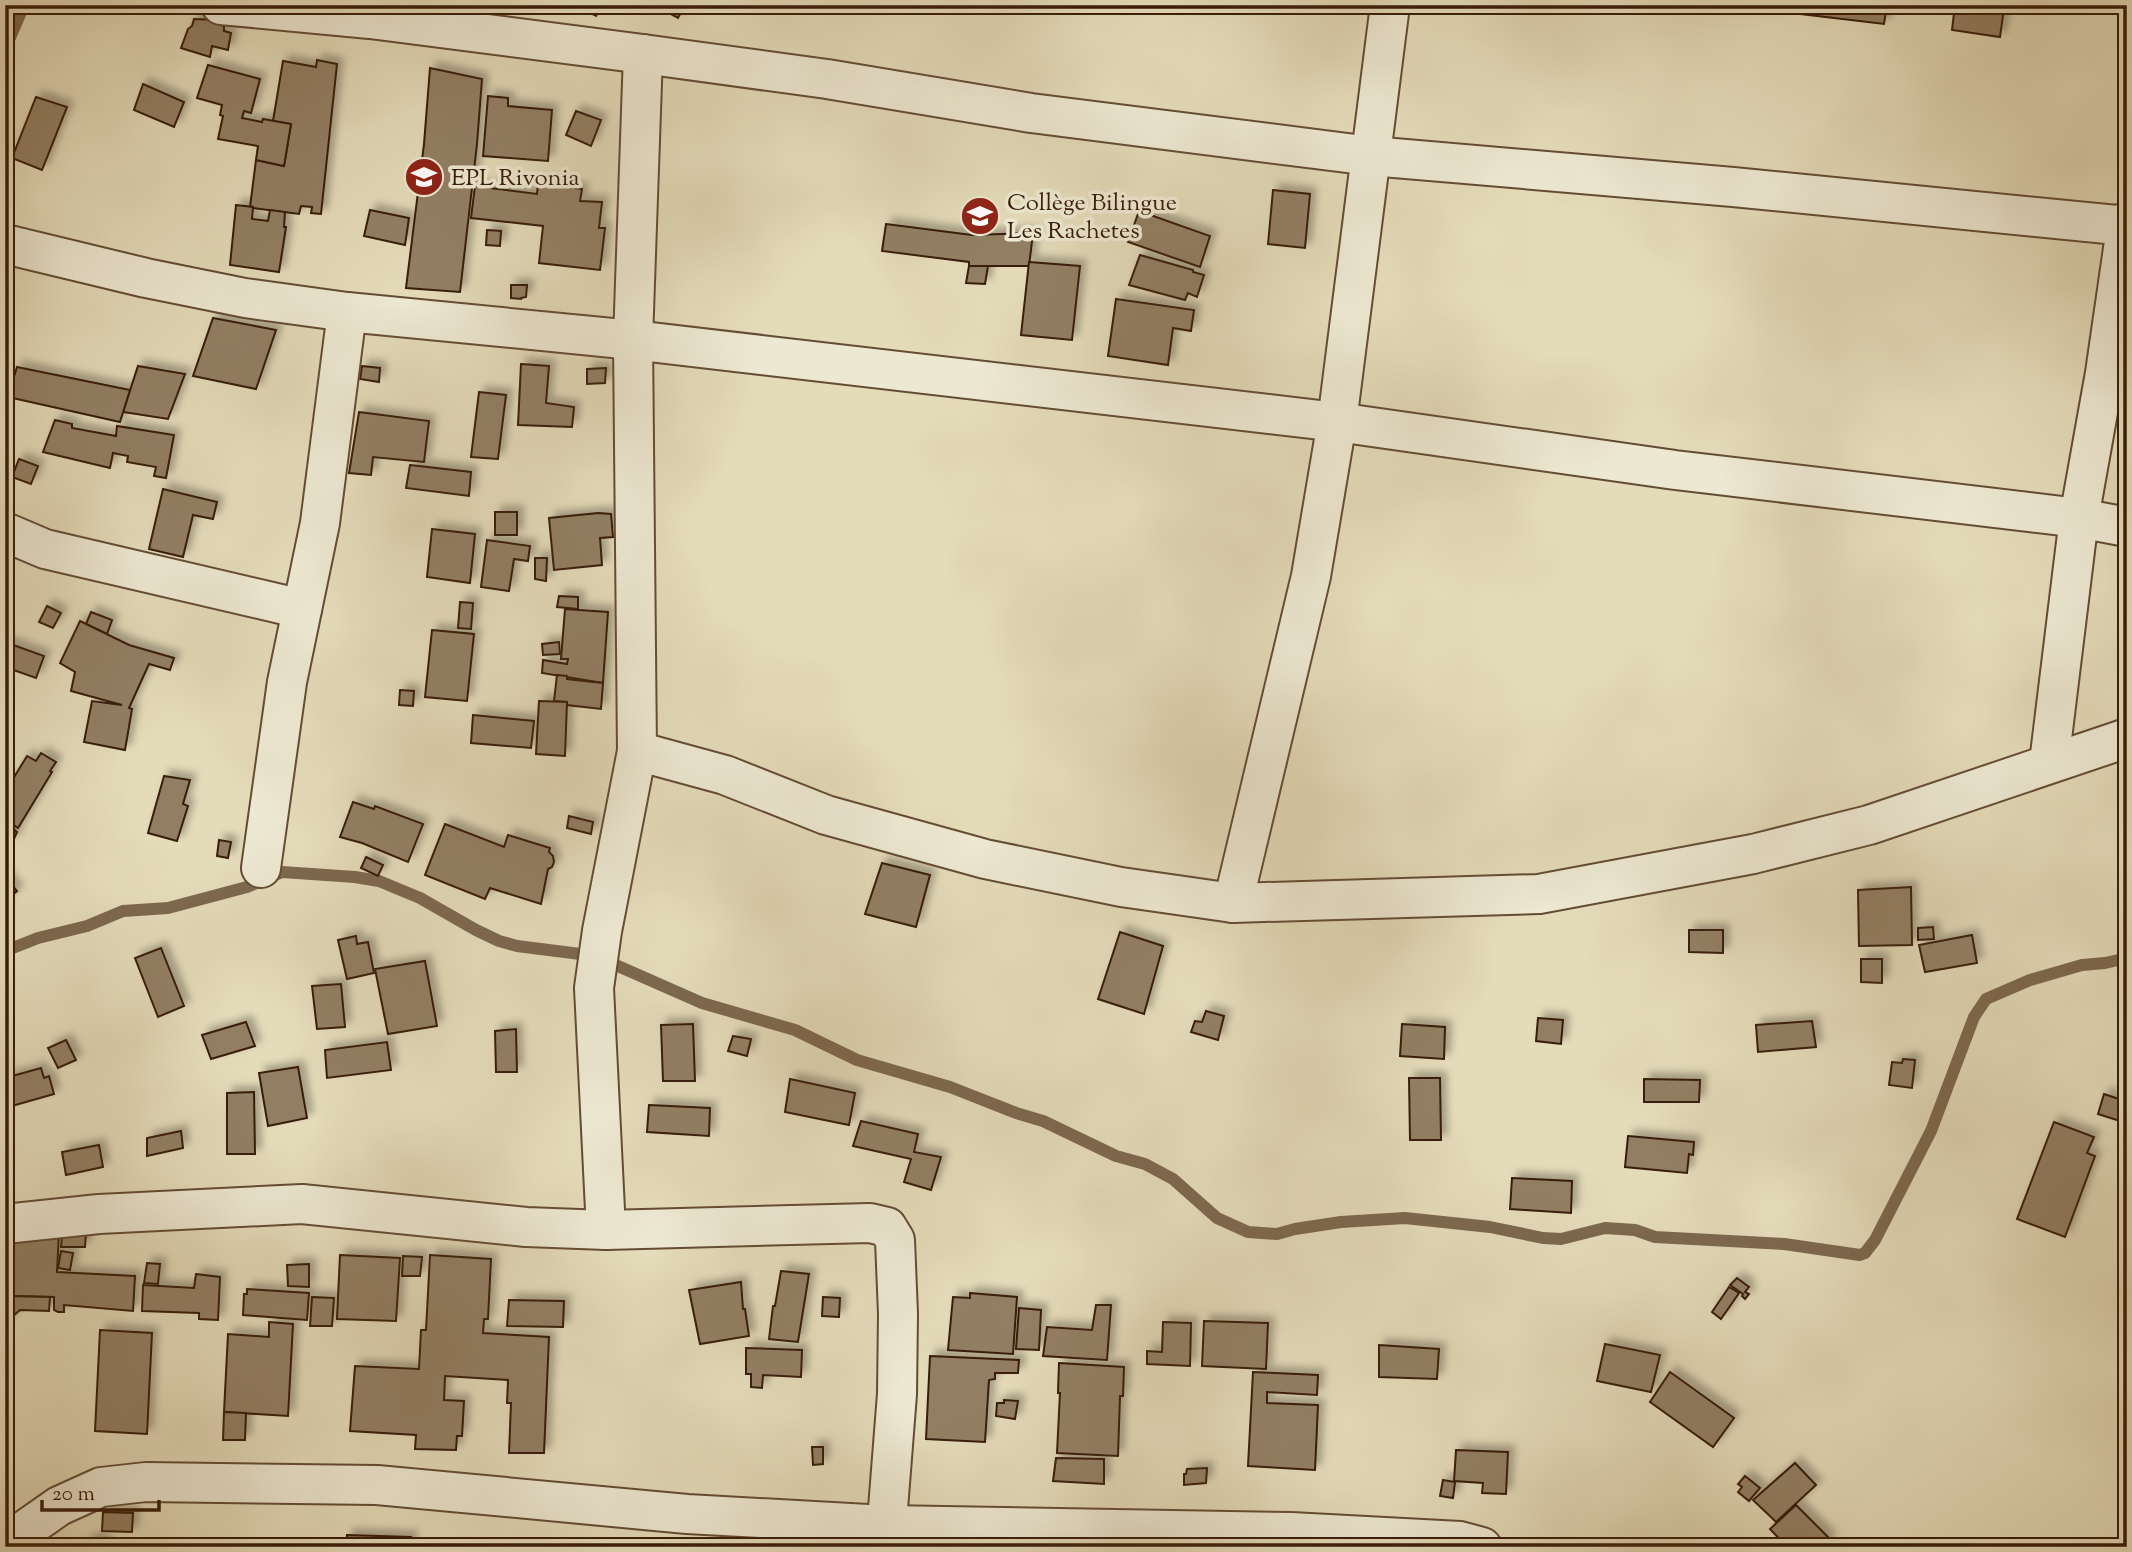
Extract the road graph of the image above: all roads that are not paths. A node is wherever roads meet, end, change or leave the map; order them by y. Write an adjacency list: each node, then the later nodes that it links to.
1 (221, 5): 3 (street)
2 (1390, 5): 4 (street)
3 (642, 54): 4 (street); 9 (street)
4 (1371, 156): 6 (street); 10 (street)
5 (2127, 221): 6 (street)
6 (2126, 226): 11 (street)
7 (5, 244): 8 (street)
8 (346, 312): 9 (street); 14 (street)
9 (633, 340): 10 (street); 16 (street)
10 (1337, 422): 11 (street); 19 (street)
11 (2079, 518): 12 (street); 17 (street)
12 (2127, 527)
13 (5, 533): 14 (street)
14 (302, 609): 18 (street)
15 (2127, 738): 17 (street)
16 (637, 751): 19 (street); 21 (street)
17 (2049, 763): 19 (street)
18 (261, 868)
19 (1233, 903)
20 (5, 1224): 21 (street)
21 (606, 1230): 22 (street)
22 (886, 1536): 23 (street); 24 (street)
23 (5, 1544)
24 (1482, 1547)

